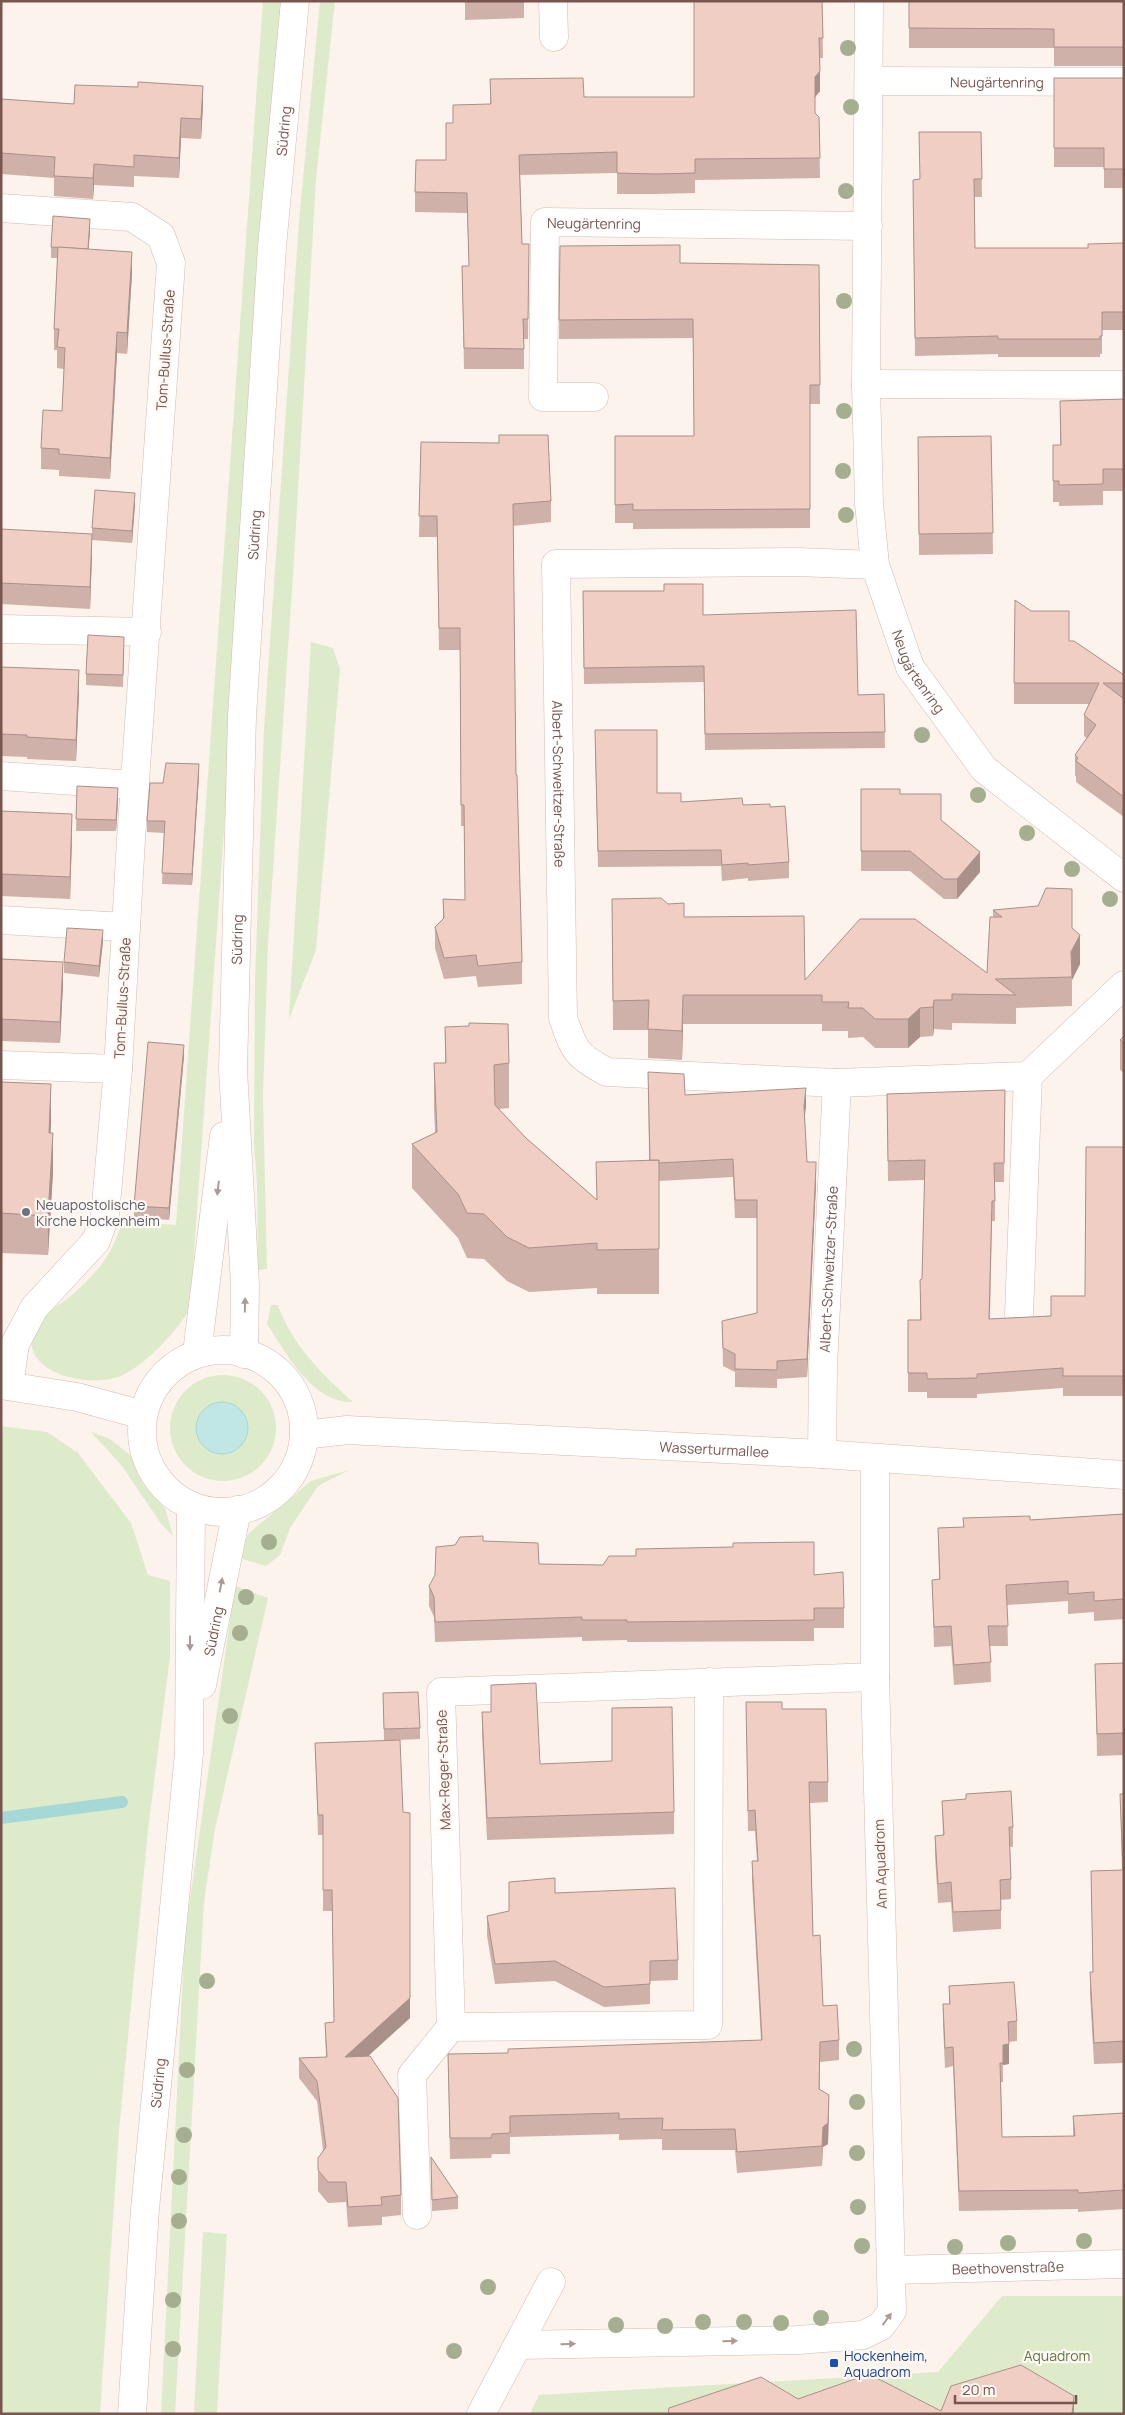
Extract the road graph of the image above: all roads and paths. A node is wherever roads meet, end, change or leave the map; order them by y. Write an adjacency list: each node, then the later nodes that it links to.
1 (295, 1): 23 (street, Südring)
2 (553, 1): 4 (street)
3 (869, 1): 5 (street, Neugärtenring)
4 (554, 37)
5 (869, 81): 6 (street, Neugärtenring); 8 (street, Neugärtenring)
6 (1124, 82)
7 (1, 208): 14 (street, Tom-Bullus-Straße)
8 (868, 226): 9 (street, Neugärtenring); 11 (street, Neugärtenring)
9 (866, 384): 10 (street); 12 (street, Neugärtenring)
10 (1124, 385)
11 (594, 398)
12 (876, 564): 17 (street, Neugärtenring); 25 (street, Albert-Schweitzer-Straße)
13 (1, 629): 14 (street)
14 (147, 632): 16 (street, Tom-Bullus-Straße)
15 (1, 776): 16 (street)
16 (135, 785): 19 (street, Tom-Bullus-Straße)
17 (1124, 878)
18 (1, 920): 19 (street, Tom-Bullus-Straße)
19 (126, 927): 22 (street, Tom-Bullus-Straße)
20 (1124, 985): 24 (street)
21 (1, 1065): 22 (street, Tom-Bullus-Straße)
22 (118, 1069): 29 (street, Tom-Bullus-Straße)
23 (233, 1070): 27 (street, Südring, one-way to 27); 28 (street, Südring, one-way to 23)
24 (1028, 1076): 25 (street, Albert-Schweitzer-Straße); 26 (street)
25 (837, 1083): 32 (street, Albert-Schweitzer-Straße)
26 (1019, 1314)
27 (197, 1353): 28 (street); 30 (street)
28 (244, 1354): 31 (street)
29 (5, 1386): 30 (street)
30 (143, 1415): 35 (street)
31 (304, 1435): 32 (street, Wasserturmallee); 36 (street)
32 (822, 1454): 33 (street, Wasserturmallee)
33 (875, 1459): 34 (street, Wasserturmallee); 37 (street, Am Aquadrom)
34 (1124, 1475)
35 (191, 1507): 36 (street); 39 (street, Südring, one-way to 39)
36 (237, 1510): 39 (street, Südring, one-way to 36)
37 (874, 1677): 38 (street, Max-Reger-Straße); 43 (street, Am Aquadrom)
38 (709, 1682): 40 (street); 40 (street, Max-Reger-Straße)
39 (190, 1753): 46 (street, Südring)
40 (451, 2027): 41 (street)
41 (417, 2215)
42 (1124, 2264): 43 (street, Beethovenstraße)
43 (892, 2270): 45 (street, Am Aquadrom, one-way to 43)
44 (551, 2282): 45 (street)
45 (519, 2344): 47 (street)
46 (132, 2414)
47 (481, 2414)

